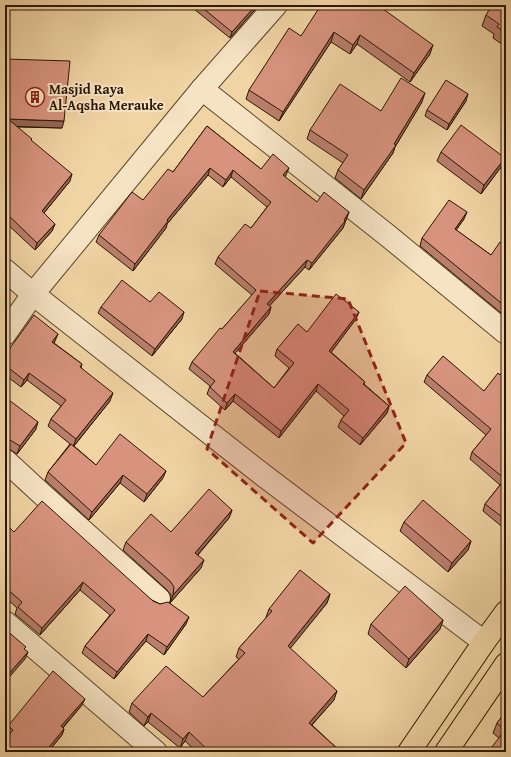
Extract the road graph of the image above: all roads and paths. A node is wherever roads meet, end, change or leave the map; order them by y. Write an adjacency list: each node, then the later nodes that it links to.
1 (276, 5): 2 (street)
2 (202, 89): 4 (street); 5 (street)
3 (5, 270): 4 (street)
4 (33, 294): 6 (street); 11 (street)
5 (506, 333)
6 (5, 334)
7 (5, 460): 8 (street)
8 (159, 599)
9 (506, 612): 11 (highway)
10 (5, 622): 13 (street)
11 (484, 642): 14 (highway)
12 (506, 664): 15 (highway)
13 (156, 752)
14 (409, 752)
15 (446, 752)

